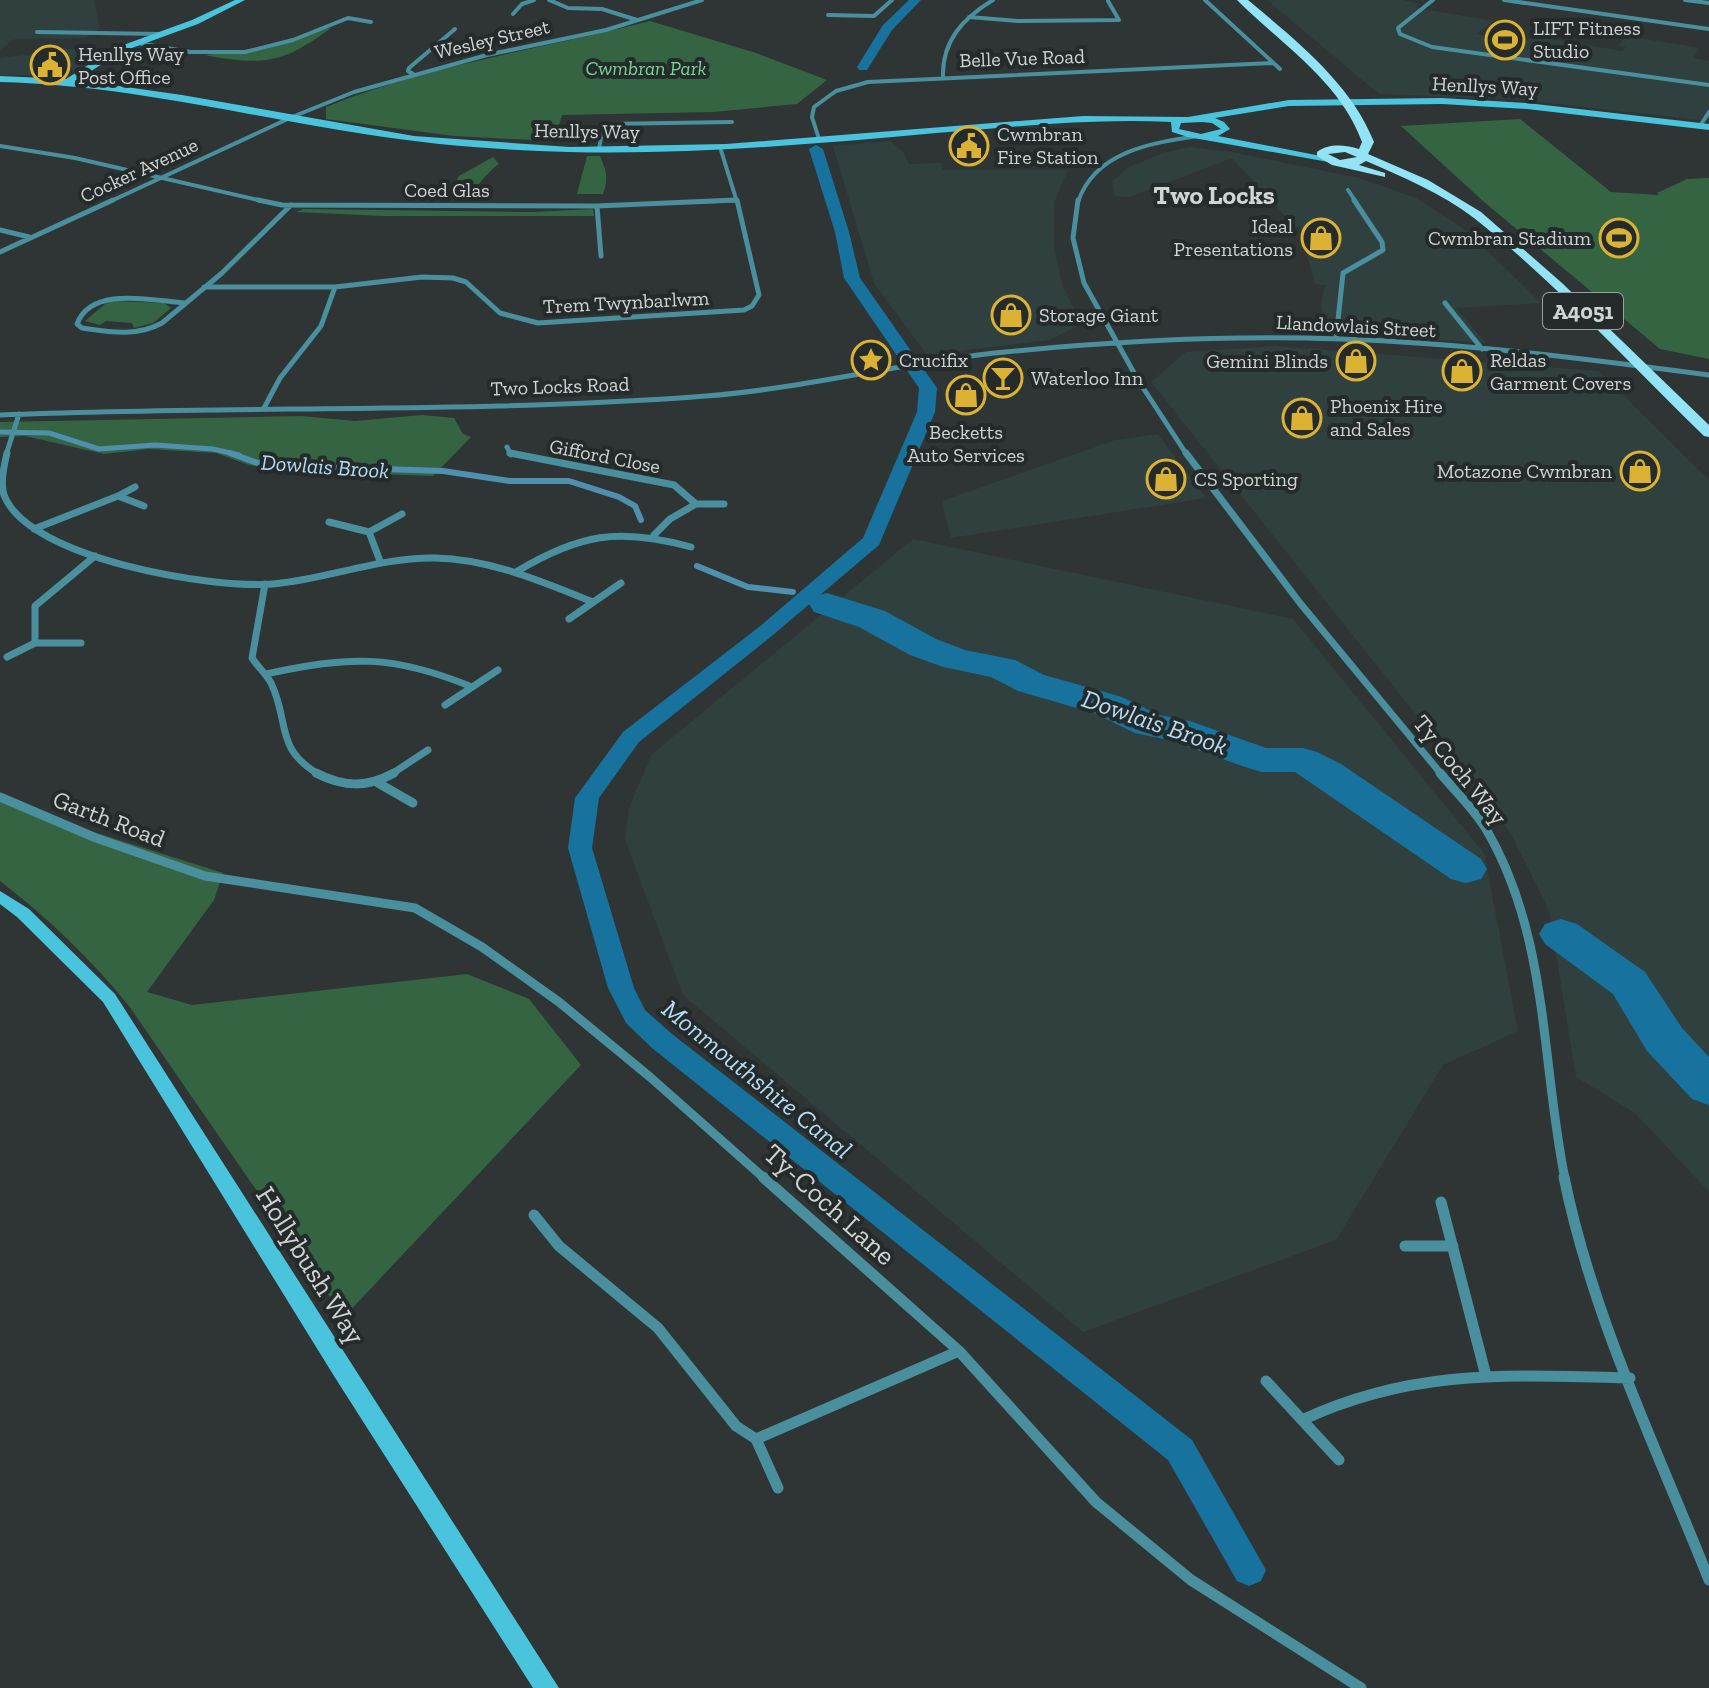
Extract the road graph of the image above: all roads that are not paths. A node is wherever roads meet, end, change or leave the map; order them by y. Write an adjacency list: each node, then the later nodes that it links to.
1 (241, 0): 22 (street)
2 (534, 0): 14 (street)
3 (549, 0): 17 (street)
4 (702, 0): 17 (street, Wesley Street)
5 (892, 0): 15 (street)
6 (993, 0): 16 (street)
7 (1205, 0): 24 (street)
8 (1242, 0): 37 (main road)
9 (1433, 0): 30 (street)
10 (1504, 0): 20 (street)
11 (1685, 0): 13 (street)
12 (1108, 1): 16 (street)
13 (1709, 3)
14 (513, 14)
15 (828, 15)
16 (969, 17): 27 (street)
17 (640, 21): 26 (street, Wesley Street)
18 (371, 22): 23 (street)
19 (455, 29): 26 (street)
20 (1709, 29)
21 (37, 32): 22 (street)
22 (160, 34): 23 (street)
23 (138, 43): 29 (street)
24 (1273, 63): 25 (street); 27 (street, Belle Vue Road)
25 (1280, 69)
26 (413, 74): 33 (street, Wesley Street)
27 (943, 77): 41 (street, Belle Vue Road)
28 (0, 79): 29 (street, Henllys Way)
29 (68, 82): 33 (street, Henllys Way)
30 (1709, 85)
31 (1257, 108): 34 (street, Henllys Way); 38 (street, Henllys Way); 39 (street, Henllys Way)
32 (1709, 112): 38 (street)
33 (292, 117): 45 (street, Henllys Way); 48 (street, Cocker Avenue)
34 (1198, 118): 36 (street, Henllys Way); 39 (street)
35 (732, 122): 45 (street)
36 (1177, 125): 40 (street); 41 (street, Henllys Way); 42 (street, Ty Coch Way)
37 (1363, 126): 46 (main road); 47 (main road)
38 (1705, 127)
39 (1226, 128): 40 (street, Henllys Way); 47 (street)
40 (1200, 136): 42 (street, Ty Coch Way); 47 (street)
41 (819, 139): 44 (street, Henllys Way)
42 (1156, 144): 63 (street, Ty Coch Way)
43 (0, 146): 48 (street, Coed Glas)
44 (720, 147): 45 (street, Henllys Way); 51 (street, Trem Twynbarlwm)
45 (599, 150)
46 (1363, 155): 47 (main road, A4051); 50 (main road, A4051)
47 (1335, 156): 50 (main road, A4051)
48 (160, 178): 52 (street, Coed Glas); 55 (street, Cocker Avenue)
49 (1348, 190): 62 (street)
50 (1449, 198): 69 (main road, A4051)
51 (736, 200): 53 (street, Coed Glas); 59 (street, Trem Twynbarlwm)
52 (291, 205): 53 (street, Coed Glas); 58 (street)
53 (597, 206): 57 (street)
54 (0, 230): 55 (street)
55 (30, 237): 56 (street, Cocker Avenue)
56 (0, 252)
57 (601, 256)
58 (204, 287): 59 (street, Trem Twynbarlwm); 60 (street)
59 (335, 287): 66 (street)
60 (185, 303): 60 (street)
61 (1445, 303): 64 (street)
62 (1336, 339): 63 (street, Llandowlais Street); 64 (street, Llandowlais Street)
63 (1117, 345): 66 (street, Two Locks Road); 109 (street, Ty Coch Way)
64 (1482, 349): 65 (street, Llandowlais Street)
65 (1709, 375)
66 (264, 408): 67 (street, Two Locks Road)
67 (19, 414): 68 (street, Two Locks Road); 71 (street)
68 (0, 415)
69 (1709, 433)
70 (507, 447): 74 (street, Gifford Close)
71 (0, 479): 79 (street)
72 (135, 487): 73 (street)
73 (118, 496): 76 (street); 79 (street)
74 (696, 504): 75 (street); 81 (street)
75 (724, 504)
76 (144, 506)
77 (402, 514): 80 (street)
78 (329, 522): 80 (street)
79 (34, 529): 83 (street)
80 (369, 532): 84 (street)
81 (654, 535): 82 (street); 85 (street)
82 (691, 547)
83 (95, 556): 87 (street); 90 (street)
84 (380, 561): 85 (street); 87 (street)
85 (516, 572): 88 (street)
86 (621, 583): 88 (street)
87 (265, 584): 94 (street)
88 (593, 602): 89 (street)
89 (569, 619)
90 (35, 643): 91 (street); 92 (street)
91 (81, 643)
92 (7, 657)
93 (498, 670): 95 (street)
94 (266, 674): 95 (street); 98 (street)
95 (472, 687): 96 (street)
96 (445, 705)
97 (428, 750): 98 (street)
98 (378, 783): 100 (street)
99 (0, 797): 101 (street, Garth Road)
100 (413, 803)
101 (205, 876): 107 (street, Ty-Coch Lane)
102 (0, 896): 116 (street, Hollybush Way)
103 (1441, 1202): 106 (street)
104 (534, 1215): 112 (street)
105 (1405, 1246): 106 (street)
106 (1453, 1246): 108 (street)
107 (959, 1351): 112 (street); 117 (street, Ty-Coch Lane)
108 (1486, 1376): 109 (street); 111 (street)
109 (1630, 1378): 115 (street, Ty Coch Way)
110 (1266, 1381): 111 (street)
111 (1302, 1420): 113 (street)
112 (756, 1439): 114 (street)
113 (1339, 1460)
114 (778, 1488)
115 (1709, 1580)
116 (547, 1688)
117 (1361, 1688)

